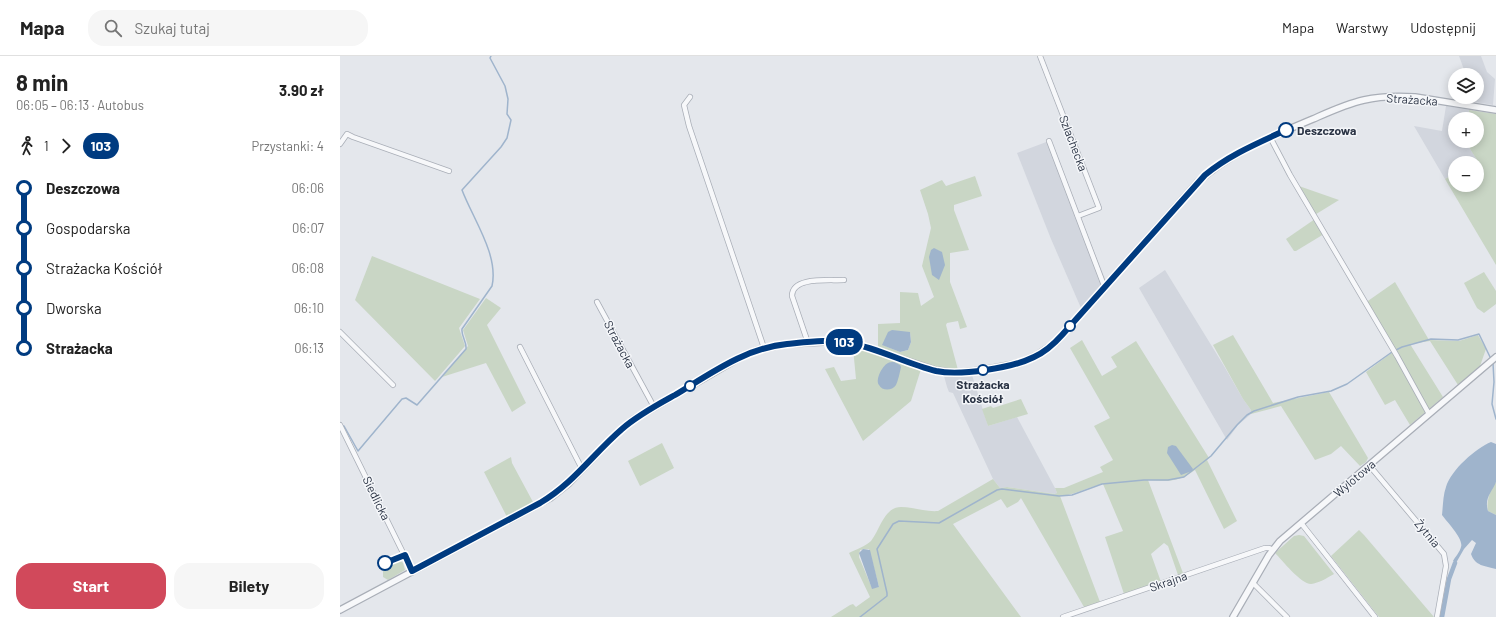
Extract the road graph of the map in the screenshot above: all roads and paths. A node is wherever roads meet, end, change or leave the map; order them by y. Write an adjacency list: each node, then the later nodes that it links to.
1 (1040, 56): 8 (street, Szlachecka)
2 (690, 97): 15 (street)
3 (1496, 110): 4 (street, Strażacka)
4 (1270, 137): 10 (street, Strażacka); 19 (street)
5 (1049, 141): 8 (street)
6 (340, 144): 7 (street)
7 (449, 171)
8 (1078, 216): 10 (street)
9 (844, 280): 13 (street)
10 (1106, 285): 13 (street, Strażacka)
11 (597, 302): 18 (street, Strażacka)
12 (340, 332): 17 (street)
13 (808, 343): 15 (street, Strażacka)
14 (520, 347): 22 (street)
15 (764, 348): 18 (street, Strażacka)
16 (1495, 358): 19 (street, Wylotowa)
17 (393, 385)
18 (654, 407): 22 (street, Strażacka)
19 (1429, 414): 21 (street, Wylotowa)
20 (341, 426): 25 (street, Siedlicka)
21 (1369, 464): 23 (street, Wylotowa); 32 (street, Żytnia)
22 (583, 468): 25 (street, Strażacka)
23 (1301, 523): 24 (street, Wylotowa); 31 (street)
24 (1273, 550): 26 (street, Wylotowa); 28 (street, Skrajna)
25 (412, 571): 27 (street, Strażacka)
26 (1253, 583): 29 (street, Wylotowa); 30 (street)
27 (340, 610)
28 (1063, 617)
29 (1232, 617)
30 (1287, 617)
31 (1375, 617)
32 (1437, 617)

